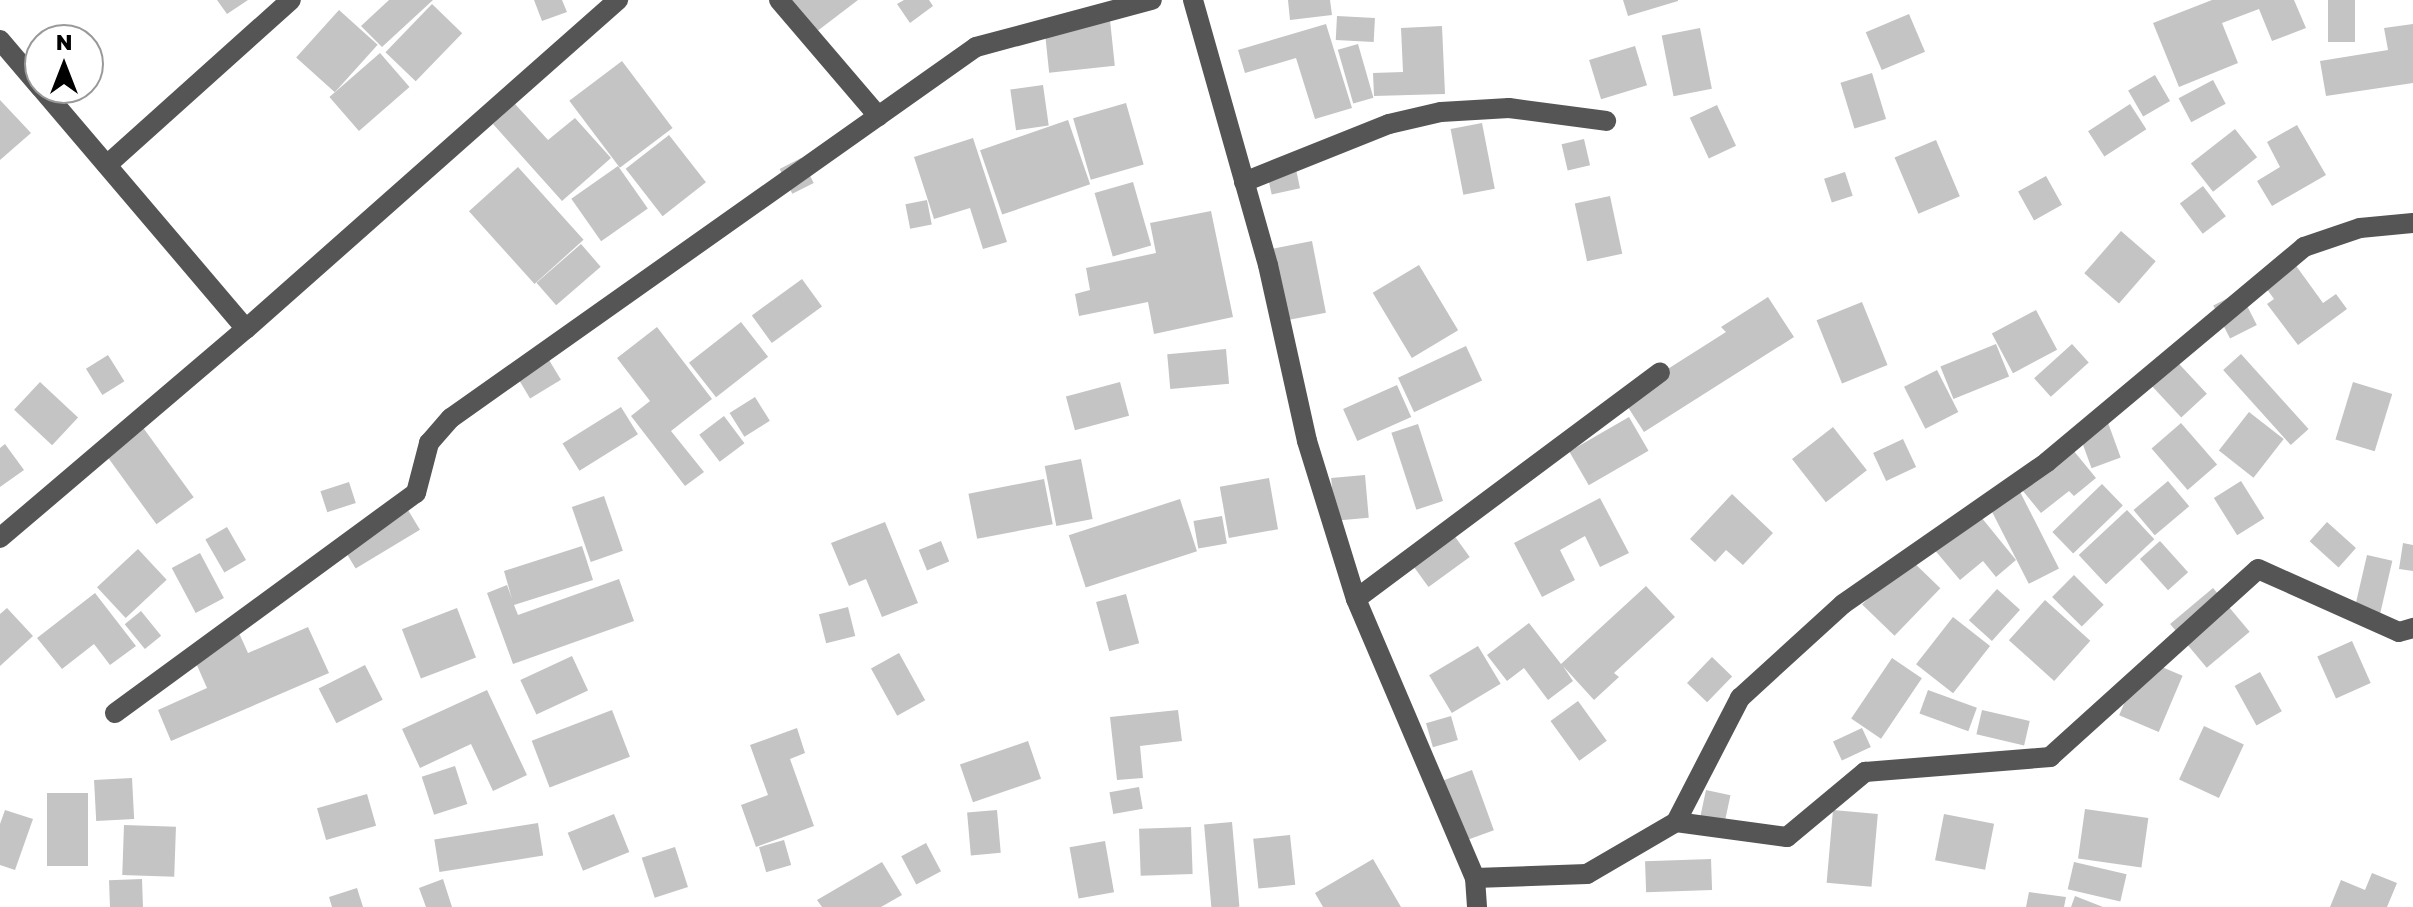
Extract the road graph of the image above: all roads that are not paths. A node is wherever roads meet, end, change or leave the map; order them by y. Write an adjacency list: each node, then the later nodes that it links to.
1 (291, 0): 11 (street)
2 (618, 0): 14 (street)
3 (779, 0): 9 (street)
4 (1152, 0): 9 (street)
5 (1193, 0): 12 (street)
6 (0, 40): 7 (street)
7 (24, 68)
8 (55, 104): 11 (street)
9 (878, 116): 19 (street)
10 (1606, 121): 12 (street)
11 (107, 165): 14 (street)
12 (1244, 182): 17 (street)
13 (2413, 223): 20 (street)
14 (246, 329): 16 (street)
15 (1660, 372): 17 (street)
16 (0, 538)
17 (1356, 599): 21 (street)
18 (2413, 628): 20 (street)
19 (115, 713)
20 (1676, 822): 21 (street)
21 (1475, 878): 22 (street)
22 (1477, 907)

